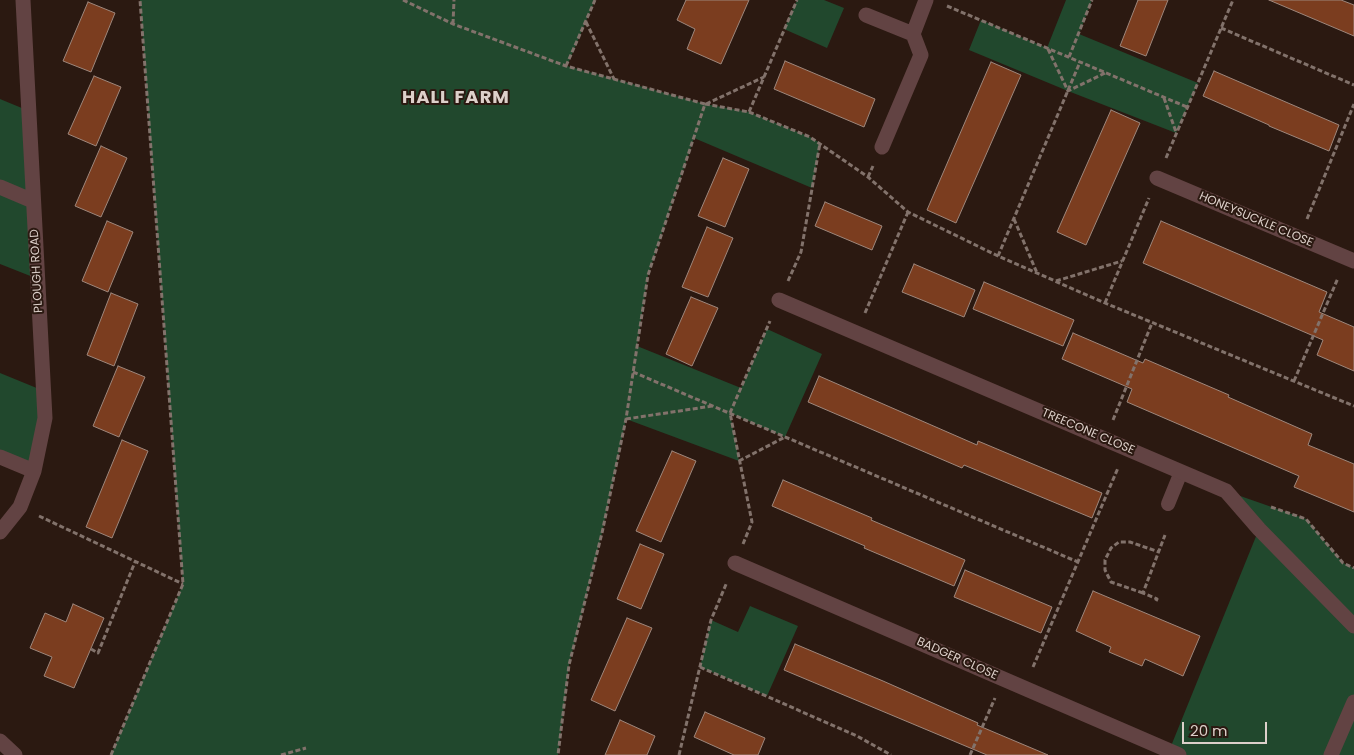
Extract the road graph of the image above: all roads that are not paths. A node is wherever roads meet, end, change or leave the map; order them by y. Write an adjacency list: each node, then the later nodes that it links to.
1 (23, 0): 8 (street, PLOUGH ROAD)
2 (933, 2): 4 (street)
3 (866, 15): 4 (street)
4 (913, 34): 5 (street)
5 (882, 147)
6 (1157, 178): 9 (street, HONEYSUCKLE CLOSE)
7 (0, 187): 8 (street)
8 (33, 201): 12 (street, PLOUGH ROAD)
9 (1351, 259)
10 (779, 300): 13 (street, TREECONE CLOSE)
11 (0, 457): 12 (street)
12 (34, 471): 15 (street, PLOUGH ROAD)
13 (1181, 472): 14 (lane); 17 (street, TREECONE CLOSE)
14 (1168, 504)
15 (0, 532)
16 (735, 563): 21 (street, BADGER CLOSE)
17 (1354, 626)
18 (1354, 702): 22 (street)
19 (0, 741): 20 (street)
20 (15, 755)
21 (1179, 755)
22 (1331, 755)

